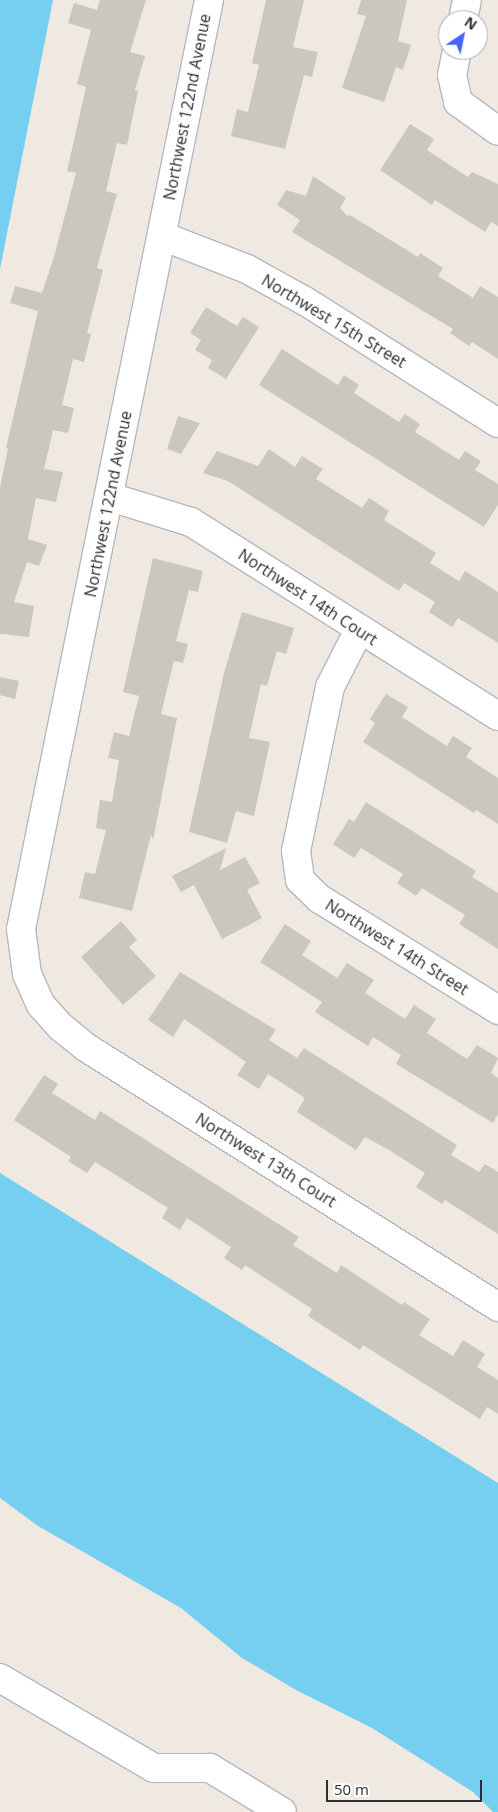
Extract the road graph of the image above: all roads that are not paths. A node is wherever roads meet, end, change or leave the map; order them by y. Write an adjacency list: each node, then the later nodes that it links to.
1 (209, 0): 4 (street, Northwest 122nd Avenue)
2 (455, 60): 3 (street)
3 (498, 131)
4 (162, 236): 5 (street, Northwest 15th Street); 6 (street, Northwest 122nd Avenue)
5 (498, 422)
6 (110, 497): 7 (street, Northwest 14th Court); 9 (street, Northwest 122nd Avenue)
7 (359, 630): 8 (street, Northwest 14th Court); 10 (street, Northwest 14th Street)
8 (498, 716)
9 (41, 1006): 11 (street, Northwest 13th Court)
10 (498, 1010)
11 (498, 1307)
12 (0, 1678): 13 (street)
13 (282, 1812)

